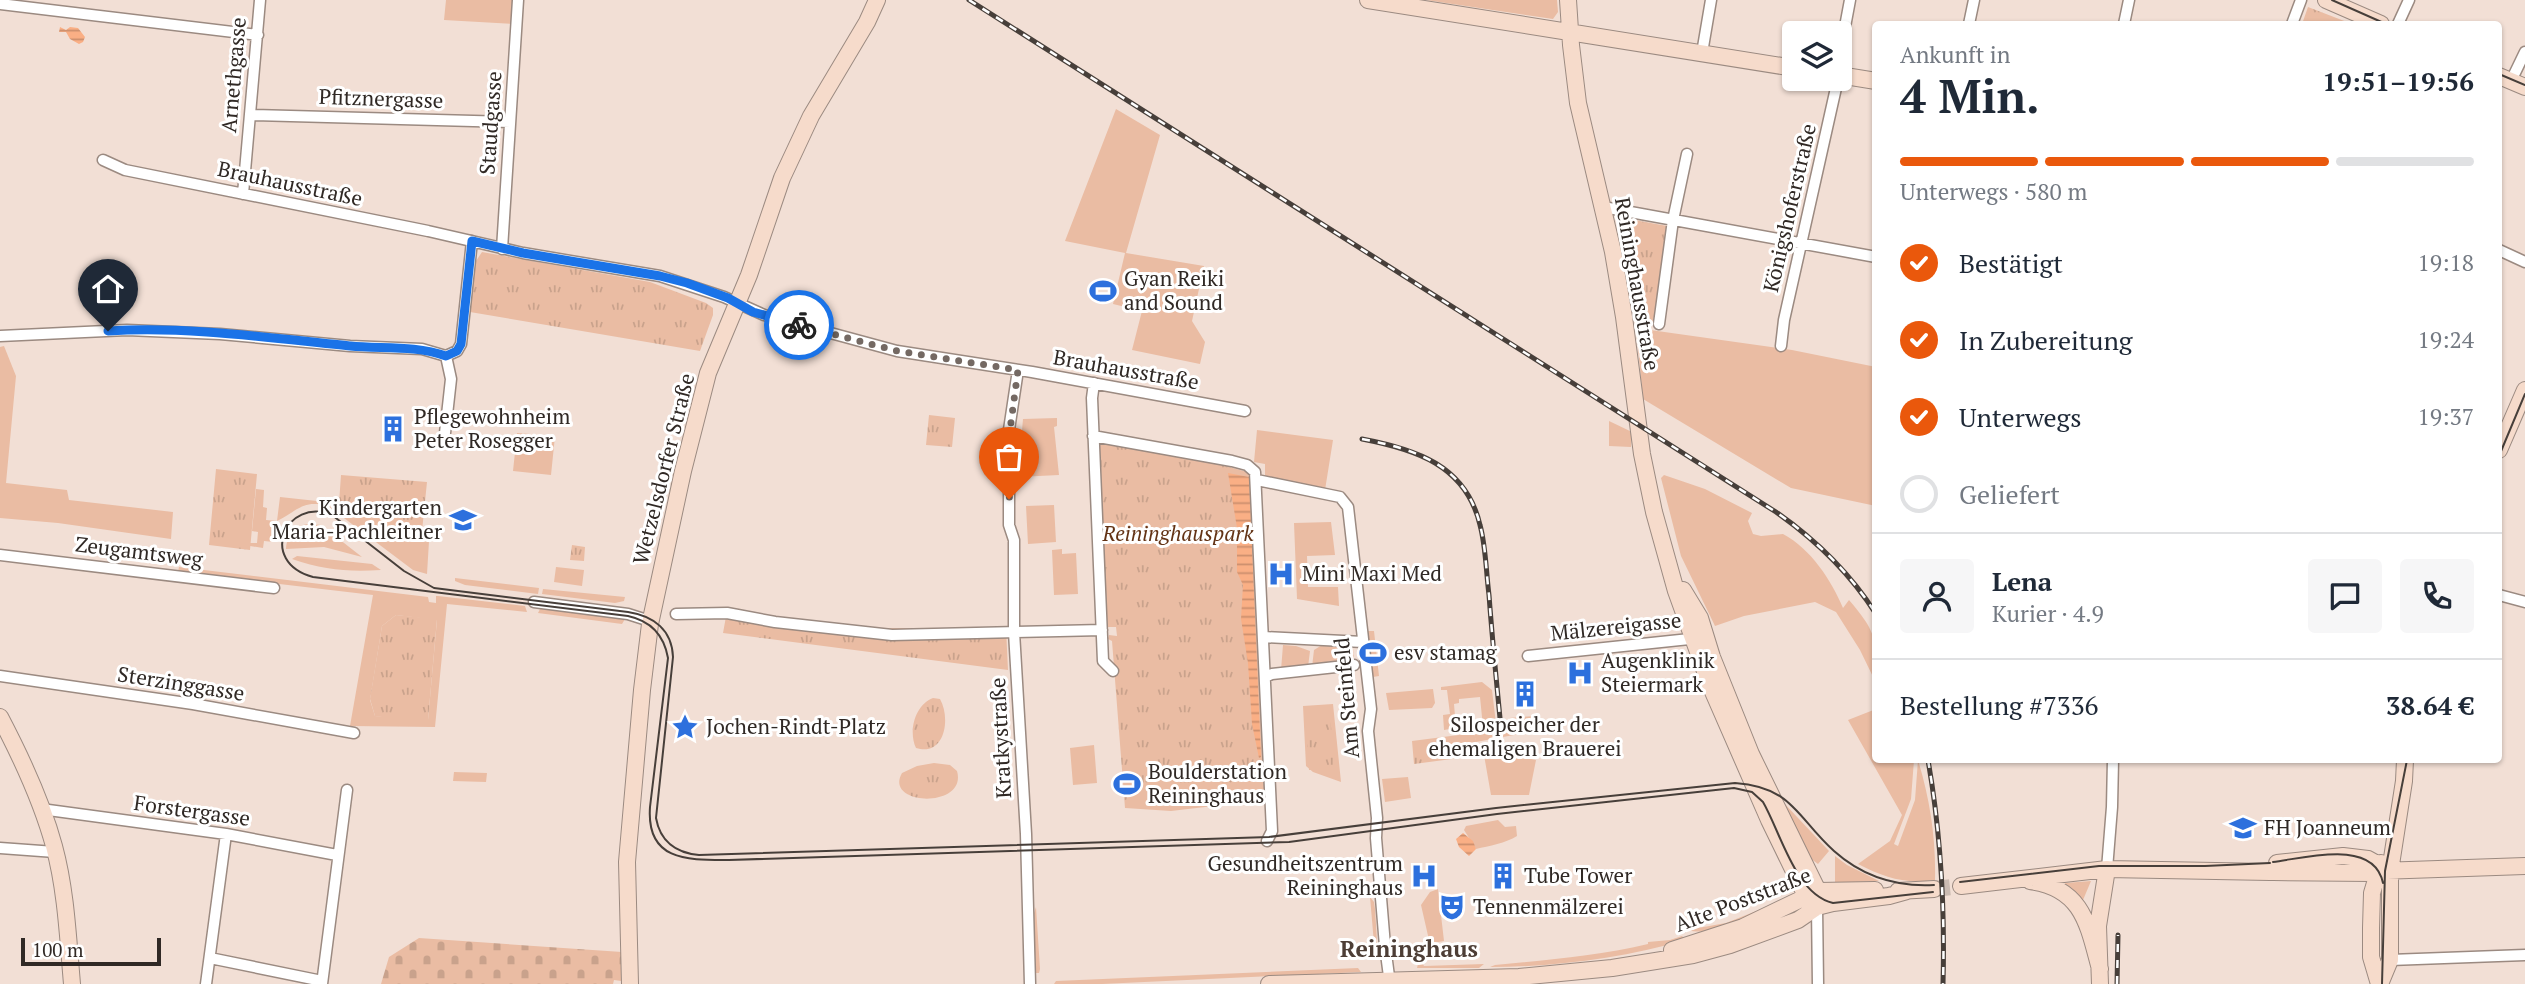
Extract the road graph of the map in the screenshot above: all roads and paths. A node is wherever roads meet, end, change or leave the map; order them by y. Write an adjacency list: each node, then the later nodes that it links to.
1 (260, 0): 21 (street, Arnethgasse)
2 (518, 0): 30 (street, Staudgasse)
3 (877, 0): 42 (main road, Wetzelsdorfer Straße)
4 (1368, 0): 20 (main road)
5 (1568, 0): 20 (main road, Reininghausstraße)
6 (1710, 0): 23 (street)
7 (1850, 0): 14 (street)
8 (1974, 0): 15 (street)
9 (2129, 0): 16 (street)
10 (2301, 0): 17 (street)
11 (2326, 0): 18 (main road)
12 (2409, 0): 19 (street)
13 (0, 4): 21 (street)
14 (1846, 21)
15 (1970, 21)
16 (2125, 21)
17 (2293, 21)
18 (2374, 21)
19 (2399, 21)
20 (1570, 33): 23 (main road); 34 (main road, Reininghausstraße)
21 (258, 35): 29 (street, Arnethgasse)
22 (2525, 52): 27 (street)
23 (1702, 53): 24 (main road)
24 (1782, 66)
25 (1852, 78): 26 (main road)
26 (1872, 81)
27 (2512, 82)
28 (1836, 91): 37 (street, Königshoferstraße)
29 (251, 115): 30 (street, Pfitznergasse); 33 (street, Arnethgasse)
30 (510, 122): 38 (street, Staudgasse)
31 (1687, 154): 35 (street)
32 (103, 160): 33 (street, Brauhausstraße)
33 (243, 194): 36 (street, Brauhausstraße)
34 (1603, 207): 35 (street); 65 (main road, Reininghausstraße)
35 (1673, 220): 37 (street); 43 (street)
36 (472, 241): 38 (street, Brauhausstraße); 46 (street)
37 (1801, 244): 40 (street); 45 (street, Königshoferstraße)
38 (502, 249): 42 (street, Brauhausstraße)
39 (2502, 251): 41 (street)
40 (1872, 256)
41 (2525, 262)
42 (738, 303): 47 (street, Brauhausstraße); 61 (main road, Wetzelsdorfer Straße)
43 (1659, 324)
44 (0, 336): 46 (street)
45 (1782, 346)
46 (446, 356): 51 (street)
47 (1018, 370): 48 (street, Brauhausstraße); 63 (street, Kratkystraße)
48 (1094, 383): 50 (street, Brauhausstraße); 52 (street)
49 (2525, 390): 53 (main road)
50 (1245, 411)
51 (445, 433)
52 (1093, 436): 54 (street); 62 (street)
53 (2502, 443)
54 (1257, 480): 64 (street); 66 (street, Am Steinfeld)
55 (0, 555): 56 (street, Zeugamtsweg)
56 (274, 588)
57 (2502, 597): 59 (street)
58 (534, 602): 61 (street)
59 (2525, 602)
60 (676, 614): 63 (street)
61 (650, 621): 98 (main road, Wetzelsdorfer Straße)
62 (1102, 630): 63 (street); 69 (street)
63 (1014, 632): 99 (street, Kratkystraße)
64 (1264, 637): 66 (street); 71 (street)
65 (1700, 638): 67 (street, Mälzereigasse); 89 (main road, Reininghausstraße)
66 (1363, 642): 95 (street, Am Steinfeld)
67 (1528, 656)
68 (1354, 665): 71 (street, Am Steinfeld)
69 (1113, 671)
70 (0, 676): 73 (street, Sterzinggasse)
71 (1265, 677): 79 (street)
72 (2, 726): 77 (main road)
73 (354, 733)
74 (2113, 763): 84 (street)
75 (2404, 765): 85 (main road)
76 (347, 790): 82 (street)
77 (41, 809): 78 (street, Forstergasse); 81 (main road)
78 (226, 834): 82 (street, Forstergasse); 91 (street)
79 (1267, 841)
80 (0, 848): 81 (street)
81 (55, 852): 96 (main road)
82 (337, 855): 94 (street)
83 (2525, 866): 85 (main road)
84 (2107, 869): 85 (main road); 86 (main road); 93 (main road)
85 (2384, 870): 92 (main road); 102 (main road)
86 (2014, 879): 87 (main road); 93 (main road)
87 (1961, 886)
88 (1934, 889): 89 (main road, Alte Poststraße)
89 (1814, 898): 95 (main road, Alte Poststraße); 101 (street)
90 (2525, 955): 92 (street)
91 (210, 958): 94 (street); 97 (street)
92 (2390, 960): 102 (main road)
93 (2100, 977)
94 (322, 982)
95 (1389, 982): 100 (main road, Alte Poststraße)
96 (72, 984)
97 (206, 984)
98 (630, 984)
99 (1030, 984)
100 (1269, 984)
101 (1818, 984)
102 (2380, 984)

